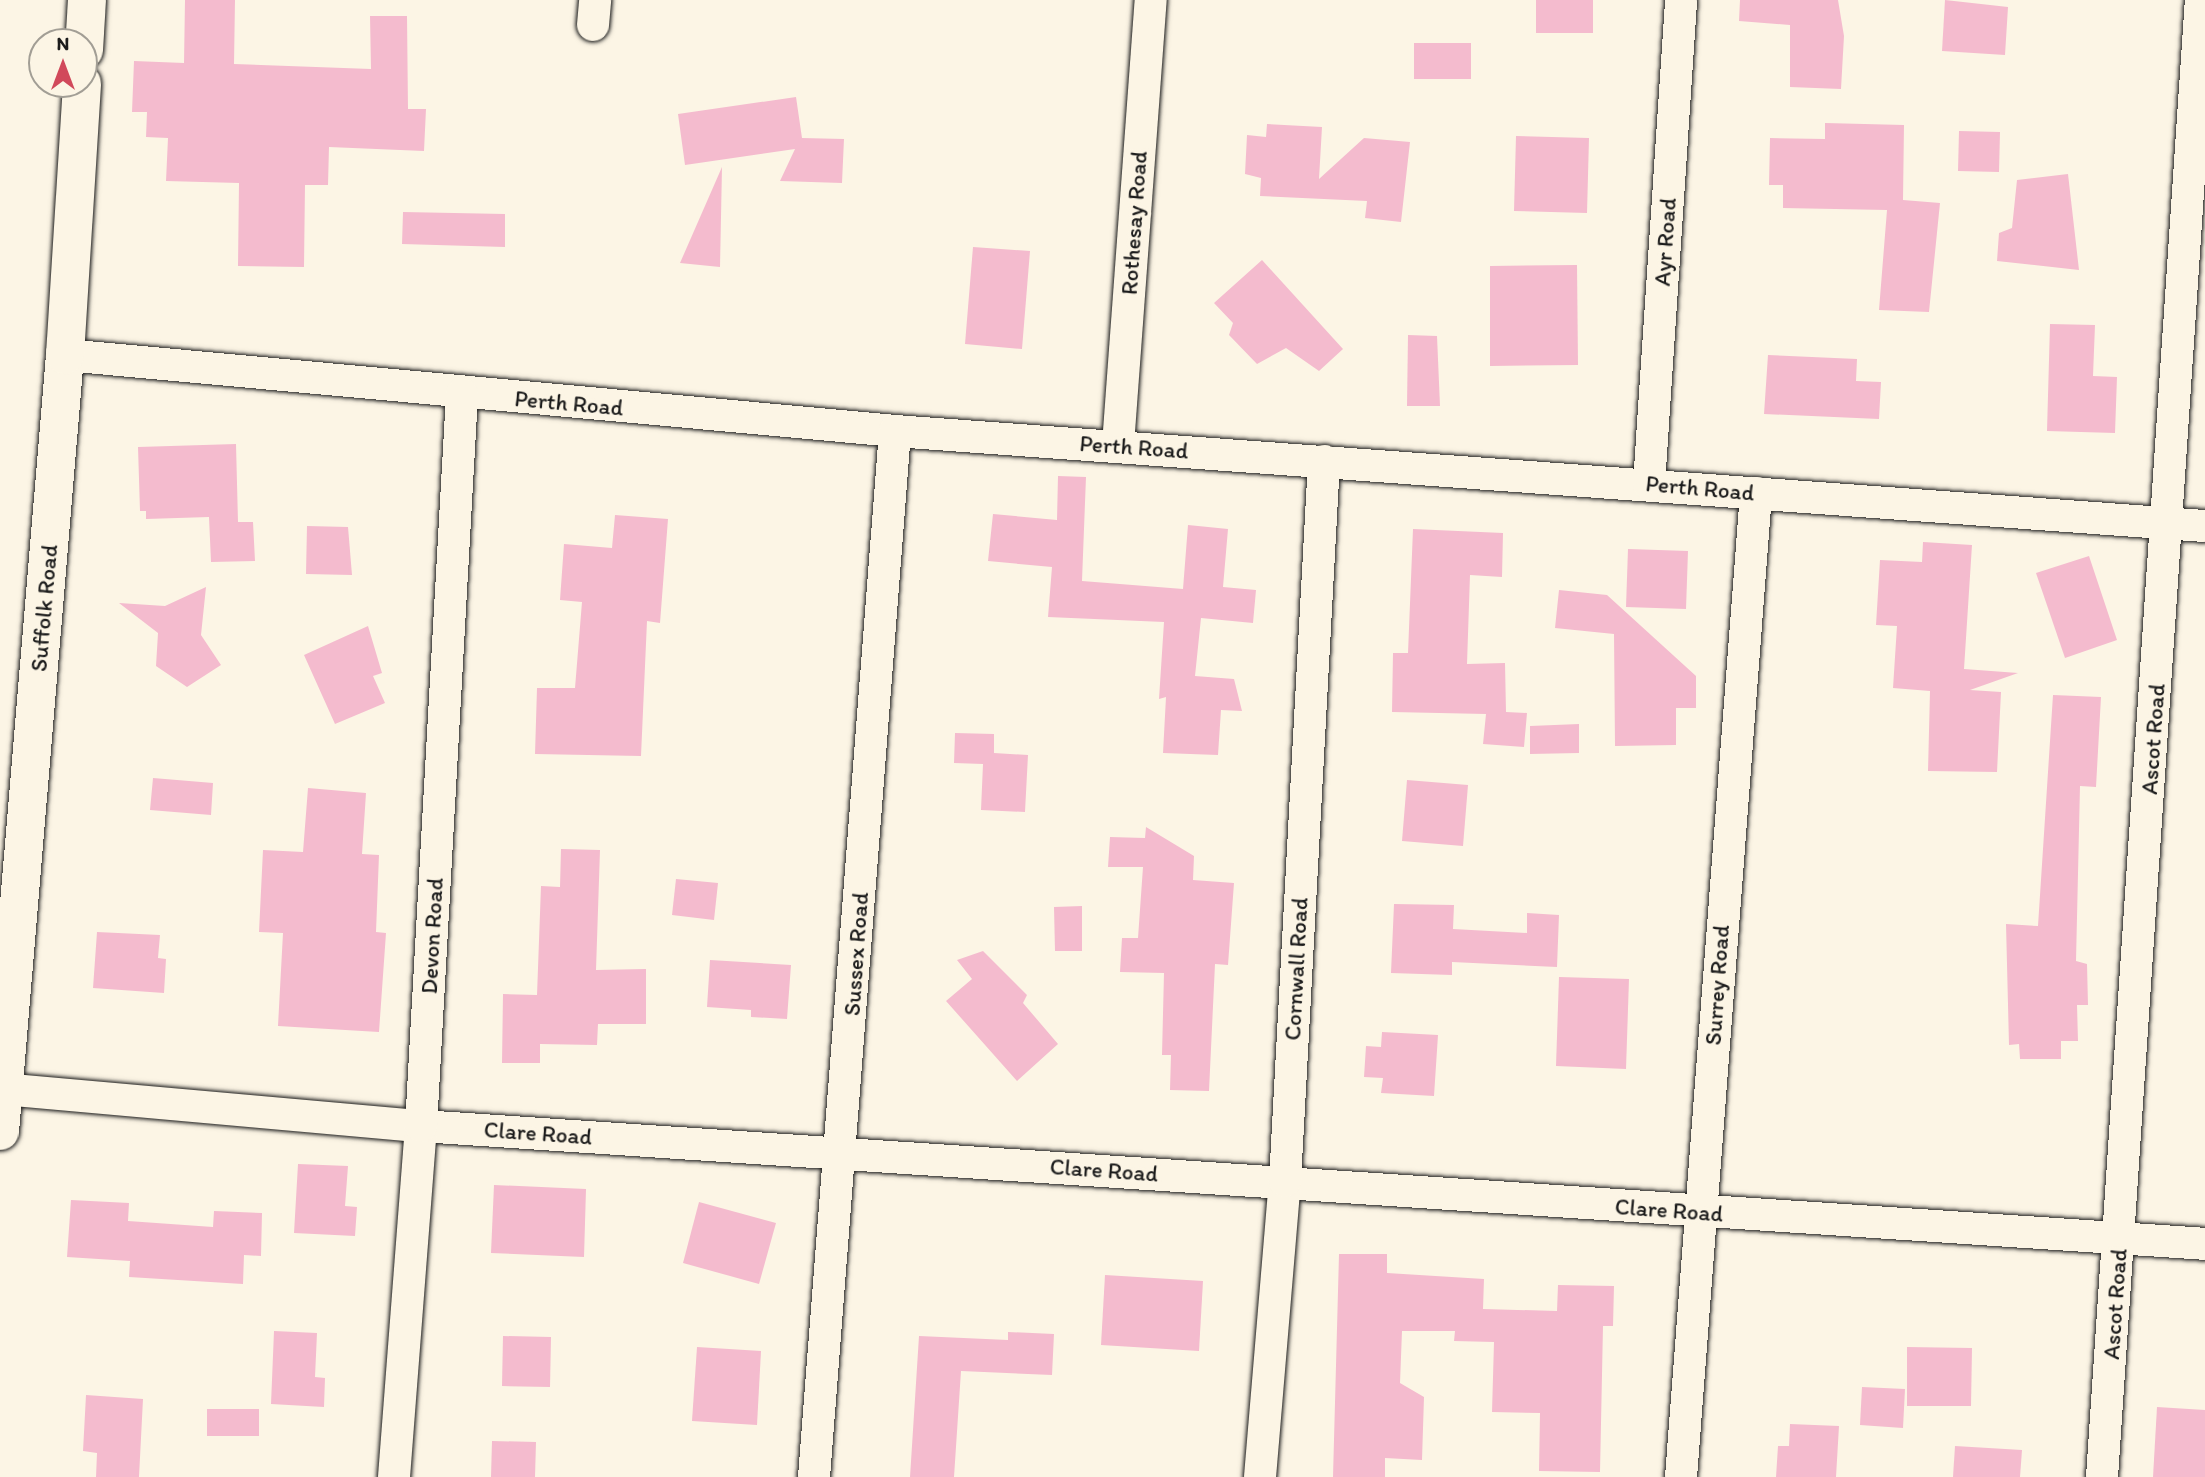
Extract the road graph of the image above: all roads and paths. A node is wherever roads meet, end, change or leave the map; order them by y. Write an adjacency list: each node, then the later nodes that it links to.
1 (87, 0): 5 (street)
2 (1151, 0): 10 (street, Rothesay Road)
3 (1681, 0): 12 (street, Ayr Road)
4 (2201, 0): 14 (street, Ascot Road)
5 (85, 28)
6 (81, 98): 7 (street, Suffolk Road)
7 (65, 355): 8 (street, Perth Road); 16 (street, Suffolk Road)
8 (462, 394): 9 (street, Perth Road); 17 (street, Devon Road)
9 (895, 431): 10 (street, Perth Road); 19 (street, Sussex Road)
10 (1118, 445): 11 (street, Perth Road)
11 (1324, 461): 12 (street, Perth Road); 20 (street, Cornwall Road)
12 (1649, 484): 13 (street, Perth Road)
13 (1756, 493): 14 (street, Perth Road); 21 (street, Surrey Road)
14 (2167, 523): 15 (street, Perth Road); 22 (street, Ascot Road)
15 (2205, 526)
16 (1, 1111): 17 (street, Clare Road); 18 (street, Suffolk Road)
17 (421, 1126): 19 (street, Clare Road); 24 (street, Devon Road)
18 (0, 1131)
19 (841, 1152): 20 (street, Clare Road); 25 (street, Sussex Road)
20 (1285, 1181): 21 (street, Clare Road); 26 (street, Cornwall Road)
21 (1700, 1212): 22 (street, Clare Road); 27 (street, Surrey Road)
22 (2120, 1239): 23 (street, Clare Road); 28 (street, Ascot Road)
23 (2205, 1244)
24 (394, 1477)
25 (814, 1477)
26 (1260, 1477)
27 (1681, 1477)
28 (2102, 1477)

